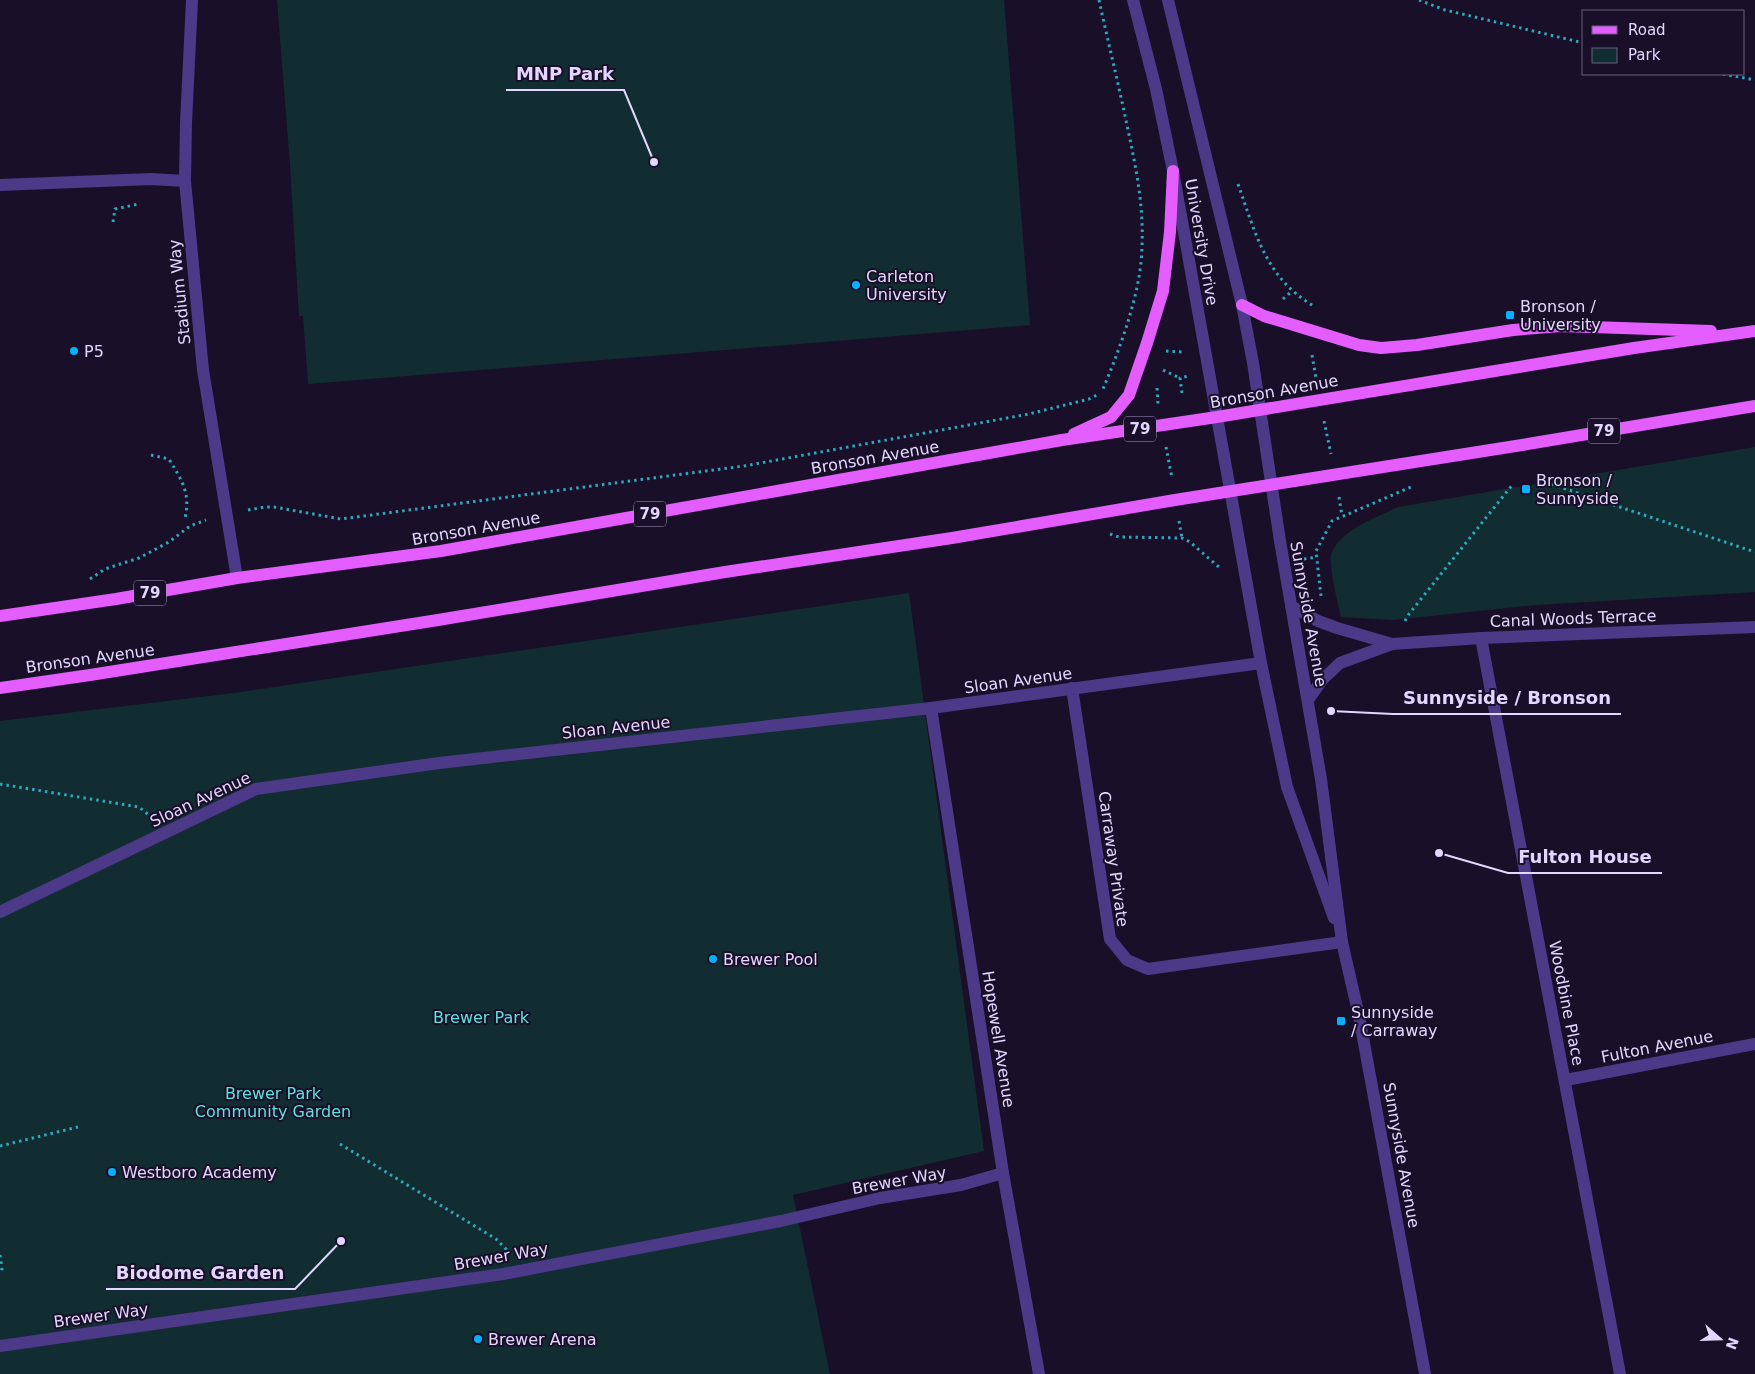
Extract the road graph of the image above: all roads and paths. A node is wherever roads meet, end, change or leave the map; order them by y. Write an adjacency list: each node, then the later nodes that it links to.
1 (192, 0): 11 (street, Stadium Way)
2 (1099, 0): 35 (path)
3 (1133, 0): 9 (street, University Drive)
4 (1168, 0): 15 (street, University Drive)
5 (1419, 0): 6 (path)
6 (1582, 43)
7 (1728, 75): 8 (path)
8 (1755, 80)
9 (1173, 171): 25 (street, University Drive); 27 (main road)
10 (1236, 180): 16 (path)
11 (185, 181): 12 (street); 35 (street, Stadium Way)
12 (0, 185)
13 (148, 202): 14 (path)
14 (113, 222)
15 (1242, 305): 17 (main road); 24 (street, University Drive)
16 (1317, 308)
17 (1750, 331): 24 (main road, Bronson Avenue / 79)
18 (1192, 375): 20 (path)
19 (1160, 377): 20 (path)
20 (1180, 378): 22 (path)
21 (1158, 384): 26 (path)
22 (1182, 393)
23 (1755, 406): 32 (main road, Bronson Avenue / 79)
24 (1260, 410): 25 (main road, Bronson Avenue / 79); 32 (street, Sunnyside Avenue)
25 (1217, 417): 26 (main road, Bronson Avenue / 79); 33 (street, University Drive)
26 (1163, 425): 27 (main road, Bronson Avenue / 79); 34 (path)
27 (1062, 440): 41 (main road, Bronson Avenue / 79)
28 (151, 455): 37 (path)
29 (1539, 480): 39 (path)
30 (1416, 484): 45 (path)
31 (1513, 484): 48 (path)
32 (1271, 485): 33 (main road, Bronson Avenue / 79); 42 (street, Sunnyside Avenue)
33 (1230, 491): 34 (main road, Bronson Avenue / 79); 49 (street, Sunnyside Avenue)
34 (1176, 500): 36 (main road, Bronson Avenue / 79); 38 (path)
35 (227, 514): 41 (street, Stadium Way); 43 (path)
36 (1087, 515): 38 (path); 50 (main road, Bronson Avenue / 79)
37 (185, 518)
38 (1182, 538): 40 (path)
39 (1755, 552)
40 (1222, 573)
41 (238, 578): 43 (main road, Bronson Avenue / 79)
42 (1291, 606): 45 (street, Canal Woods Terrace); 52 (street, Sunnyside Avenue)
43 (63, 607): 44 (main road, Bronson Avenue / 79)
44 (0, 616)
45 (1325, 623): 48 (street, Canal Woods Terrace)
46 (1755, 627): 47 (street, Canal Woods Terrace)
47 (1481, 638): 48 (street, Canal Woods Terrace); 59 (street, Woodbine Place)
48 (1392, 644): 52 (street, Canal Woods Terrace)
49 (1261, 663): 51 (street, Sloan Avenue); 57 (street, Sunnyside Avenue)
50 (0, 688)
51 (1072, 688): 53 (street, Sloan Avenue); 57 (street, Carraway Private)
52 (1308, 700): 57 (street, Sunnyside Avenue)
53 (931, 708): 55 (street, Sloan Avenue); 63 (street, Hopewell Avenue)
54 (0, 784): 55 (path)
55 (170, 831): 56 (street, Sloan Avenue)
56 (0, 912)
57 (1342, 942): 69 (street, Sunnyside Avenue)
58 (1755, 1044): 59 (street, Fulton Avenue)
59 (1566, 1080): 70 (street, Woodbine Place)
60 (78, 1127): 62 (path)
61 (340, 1144): 65 (path)
62 (0, 1146)
63 (1003, 1173): 65 (street, Brewer Way); 68 (street, Hopewell Avenue)
64 (0, 1255): 66 (path)
65 (526, 1270): 67 (street, Brewer Way)
66 (0, 1274)
67 (0, 1346)
68 (1039, 1374)
69 (1425, 1374)
70 (1620, 1374)

